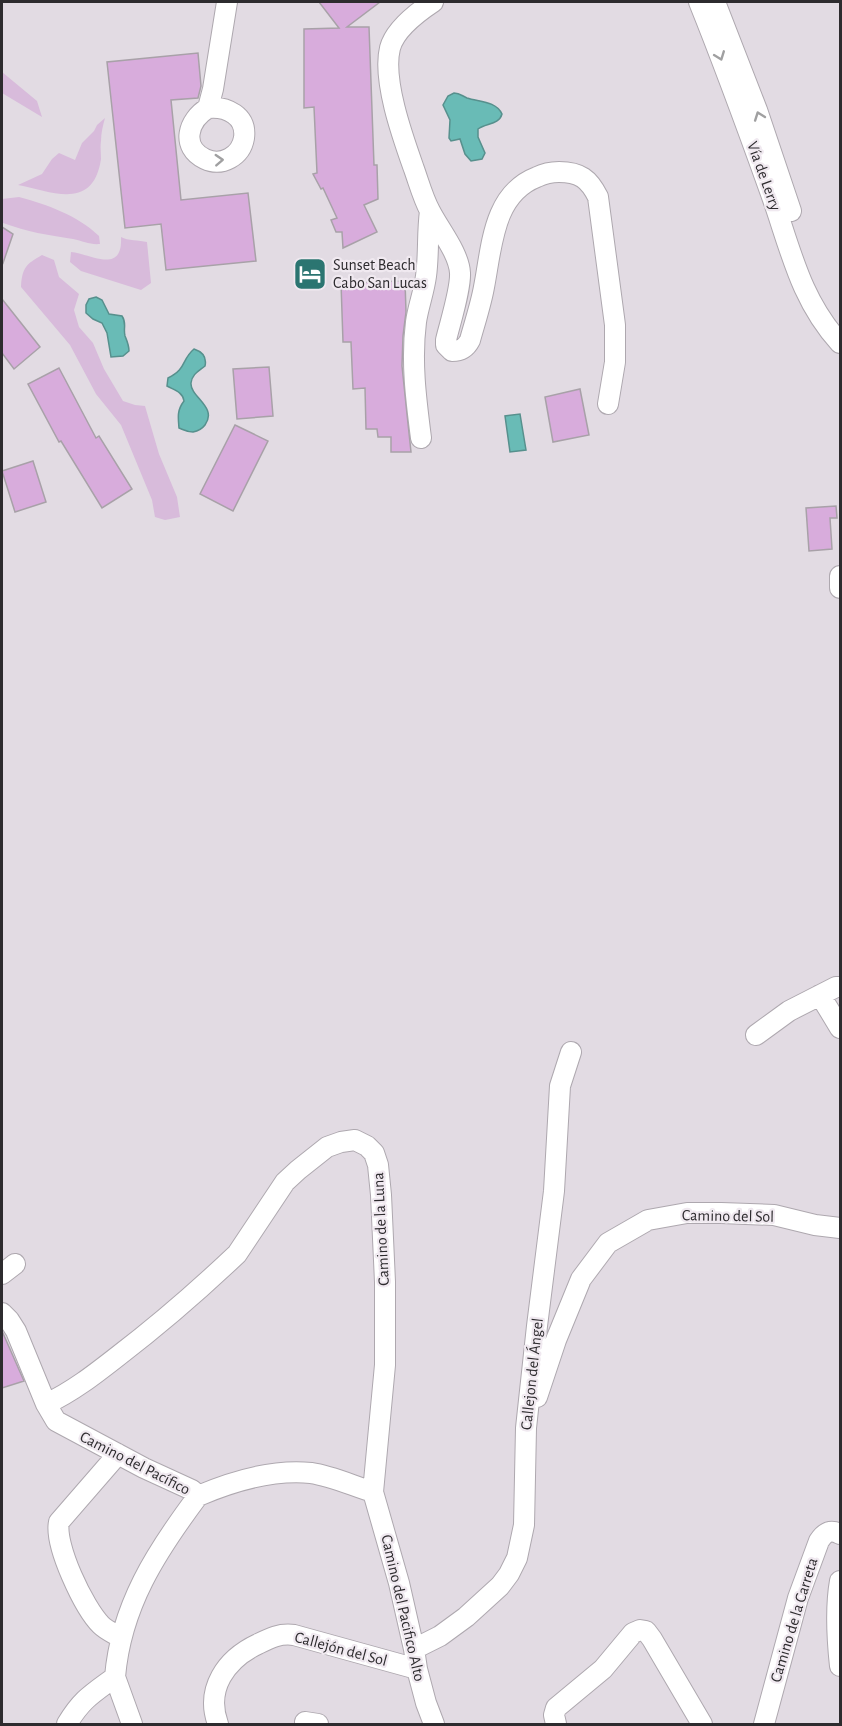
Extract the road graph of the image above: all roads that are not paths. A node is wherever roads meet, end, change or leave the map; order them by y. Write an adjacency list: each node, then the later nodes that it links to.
1 (227, 2): 5 (street)
2 (433, 2): 6 (street)
3 (699, 2): 8 (street, Vía de Lerry, one-way to 8)
4 (715, 2): 7 (street, Vía de Lerry, one-way to 4)
5 (208, 108)
6 (430, 211): 9 (street); 10 (street)
7 (840, 326)
8 (840, 343)
9 (608, 404)
10 (422, 438)
11 (840, 576): 12 (street)
12 (840, 588)
13 (840, 987): 14 (street)
14 (820, 995): 15 (street); 16 (street)
15 (840, 1028)
16 (756, 1035)
17 (571, 1052): 21 (street, Callejon del Ángel)
18 (840, 1228): 21 (street, Camino del Sol)
19 (2, 1312): 20 (street, Camino del Pacífico)
20 (46, 1404): 22 (street, Camino del Pacífico); 23 (street, Camino de la Luna)
21 (526, 1428): 28 (street, Callejon del Ángel)
22 (118, 1454): 24 (street, Camino del Pacífico); 27 (street)
23 (373, 1492): 24 (street, Camino del Pacífico); 28 (street, Camino del Pacifico Alto)
24 (198, 1496): 27 (street)
25 (840, 1533): 38 (street, Camino de la Carreta)
26 (840, 1581): 29 (street)
27 (120, 1637): 31 (street)
28 (414, 1649): 30 (street, Camino del Pacifico Alto)
29 (840, 1666)
30 (417, 1669): 34 (street, Callejón del Sol); 35 (street, Camino del Pacifico Alto)
31 (115, 1677): 32 (street); 33 (street)
32 (67, 1725)
33 (132, 1725)
34 (218, 1725)
35 (434, 1725)
36 (556, 1725): 37 (street)
37 (702, 1725)
38 (764, 1725)

